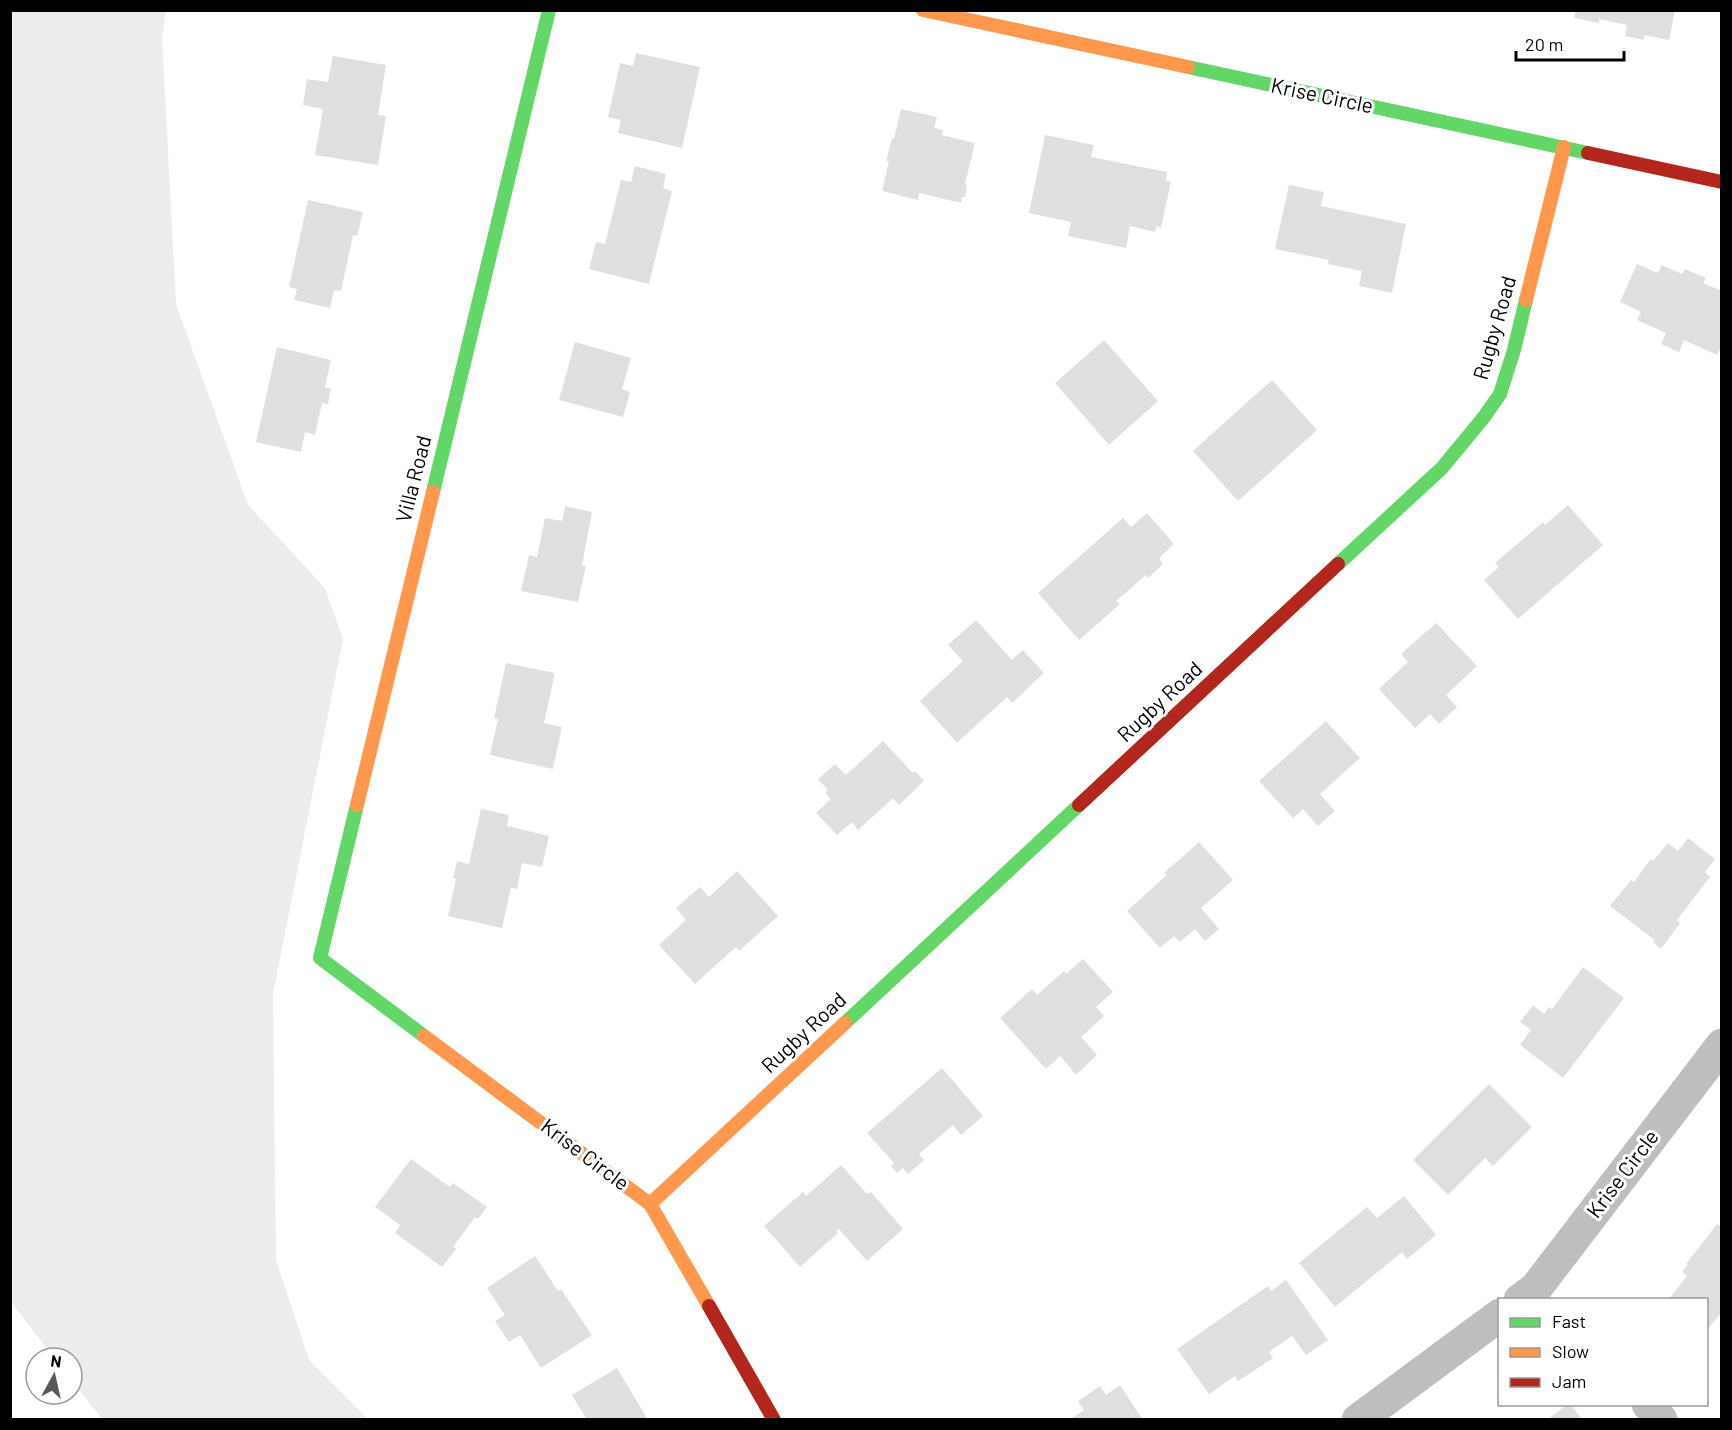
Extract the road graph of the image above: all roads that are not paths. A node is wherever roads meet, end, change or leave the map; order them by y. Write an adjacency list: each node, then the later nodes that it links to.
1 (549, 10): 5 (street, Villa Road)
2 (923, 10): 3 (street, Krise Circle)
3 (1564, 147): 4 (street, Krise Circle); 7 (street, Rugby Road)
4 (1722, 182)
5 (320, 957): 7 (street, Krise Circle)
6 (1722, 1045): 8 (street, Krise Circle)
7 (650, 1204): 11 (street, Krise Circle)
8 (1535, 1296)
9 (1498, 1316): 12 (street)
10 (1650, 1406): 13 (street)
11 (774, 1419)
12 (1358, 1419)
13 (1660, 1419)

